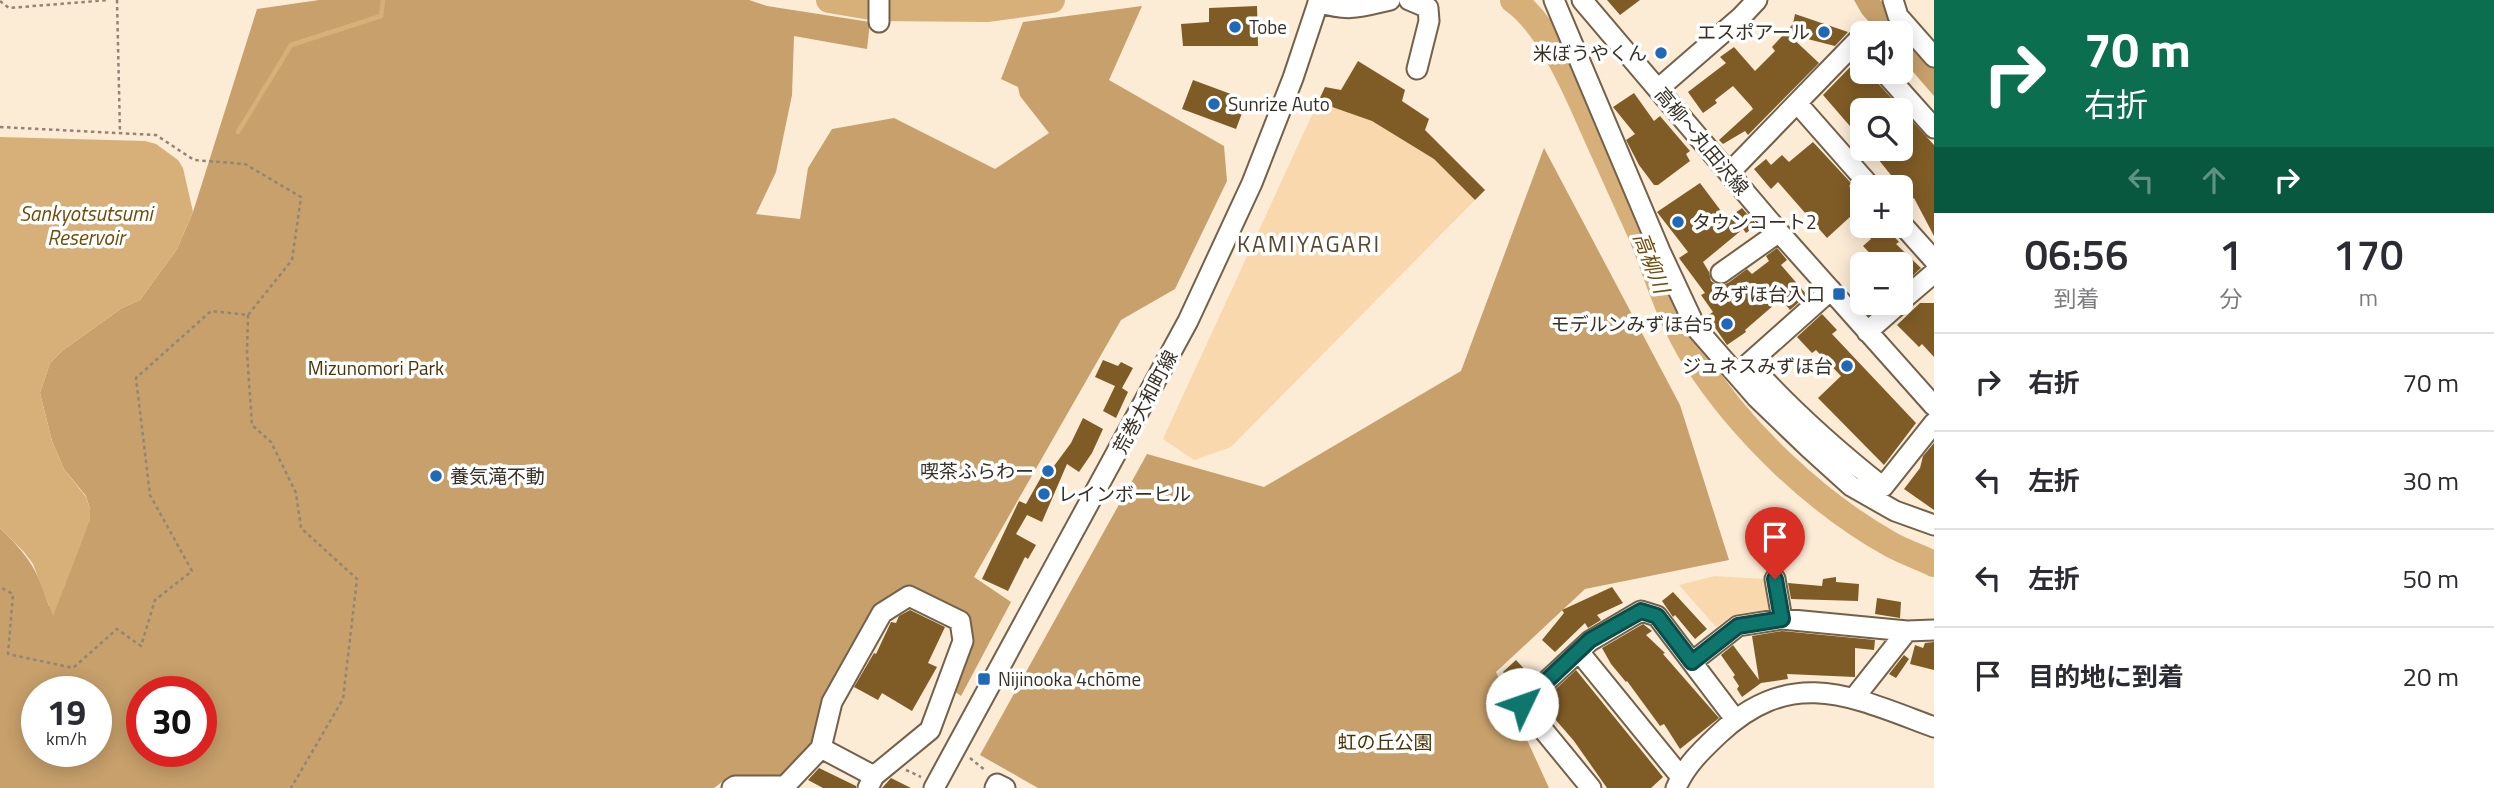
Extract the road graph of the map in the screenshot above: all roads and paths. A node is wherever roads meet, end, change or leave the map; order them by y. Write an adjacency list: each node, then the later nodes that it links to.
1 (109, 0): 10 (path)
2 (117, 0): 21 (path)
3 (879, 0): 12 (street)
4 (1390, 0): 11 (street)
5 (1409, 0): 15 (street)
6 (1554, 0): 36 (street)
7 (1582, 0): 17 (street, 高柳～丸田沢線)
8 (1757, 0): 17 (street)
9 (1893, 0): 14 (street)
10 (0, 1)
11 (1319, 1): 50 (street, 荒巻大和町線)
12 (879, 22)
13 (1850, 48): 18 (street)
14 (1934, 57)
15 (1417, 69)
16 (1895, 84): 20 (street)
17 (1658, 89): 22 (street, 高柳～丸田沢線)
18 (1797, 103): 22 (street); 23 (street)
19 (0, 127): 21 (path)
20 (1934, 128)
21 (120, 134): 31 (path)
22 (1729, 173): 24 (street, 高柳～丸田沢線)
23 (1860, 175)
24 (1779, 232): 27 (street); 29 (street, 高柳～丸田沢線)
25 (1913, 237): 26 (street)
26 (1934, 260)
27 (1721, 273)
28 (1934, 273): 30 (street)
29 (1831, 290): 33 (street, 高柳～丸田沢線); 35 (street)
30 (1913, 291)
31 (248, 315): 38 (path); 53 (path)
32 (1886, 315): 33 (street)
33 (1867, 332): 34 (street, 高柳～丸田沢線)
34 (1934, 406)
35 (1934, 423)
36 (1934, 525)
37 (1775, 579): 39 (street)
38 (0, 587)
39 (1782, 619): 41 (street); 43 (street)
40 (1932, 627): 41 (street)
41 (1907, 631): 44 (street)
42 (1580, 653): 43 (street); 51 (street); 56 (street)
43 (1692, 662): 45 (street)
44 (1854, 698): 45 (street); 46 (street)
45 (1735, 719): 51 (street)
46 (1934, 727)
47 (821, 748): 49 (street); 49 (street); 54 (street)
48 (970, 758): 52 (path)
49 (871, 782)
50 (930, 782): 55 (path)
51 (1678, 783)
52 (999, 787)
53 (291, 788)
54 (732, 788)
55 (919, 788)
56 (1591, 788)

